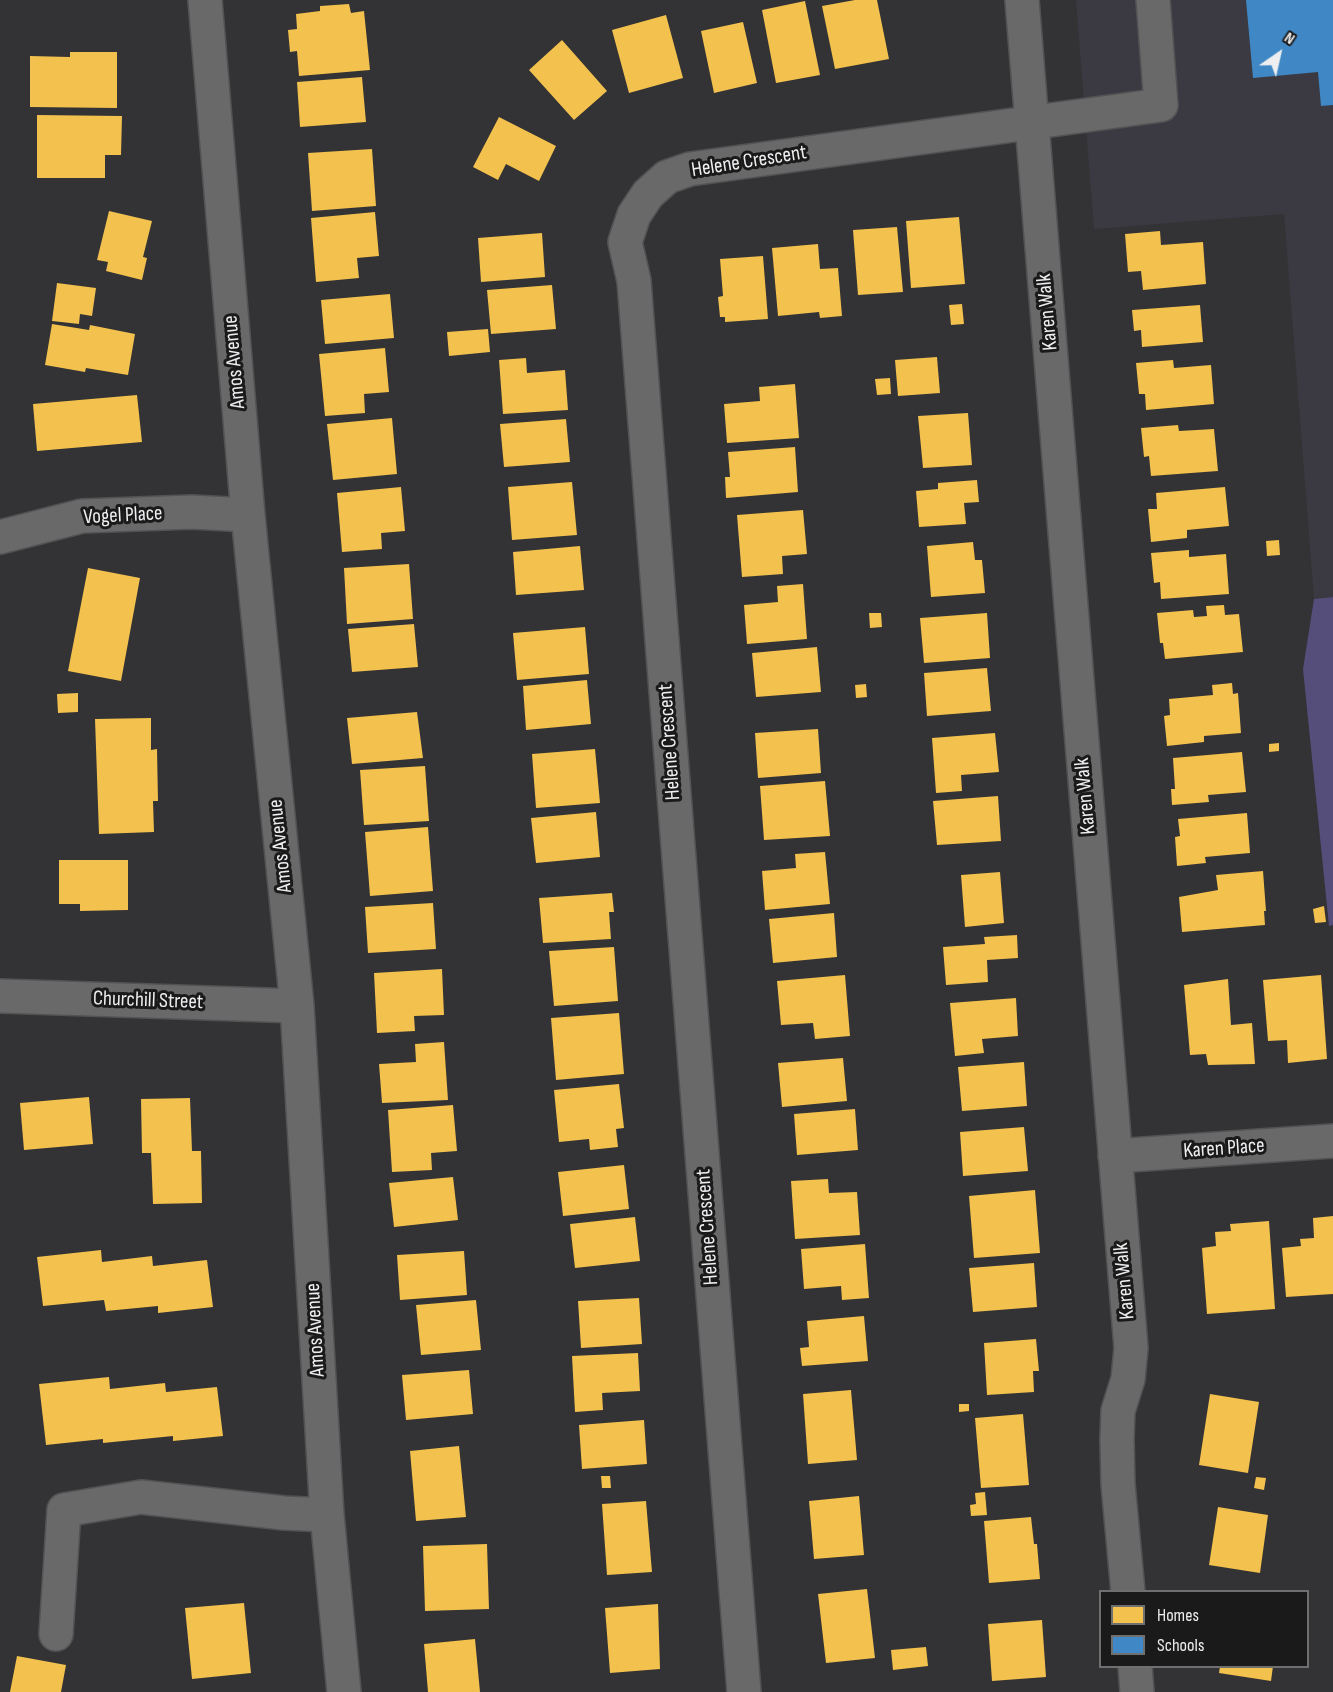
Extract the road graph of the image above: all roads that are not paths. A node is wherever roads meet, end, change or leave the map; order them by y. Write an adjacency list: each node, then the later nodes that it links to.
1 (206, 0): 5 (street, Amos Avenue)
2 (1022, 0): 4 (street, Karen Walk)
3 (1154, 0): 4 (street, Helene Crescent)
4 (1032, 122): 10 (street, Karen Walk); 16 (street, Helene Crescent)
5 (248, 515): 6 (street, Vogel Place); 8 (street, Amos Avenue)
6 (0, 537)
7 (0, 996): 8 (street, Churchill Street)
8 (297, 1006): 11 (street, Amos Avenue)
9 (1333, 1142): 10 (street, Karen Place)
10 (1115, 1156): 12 (street, Karen Walk)
11 (327, 1515): 13 (street); 15 (street, Amos Avenue)
12 (1128, 1590)
13 (56, 1634)
14 (1135, 1668): 17 (street)
15 (344, 1692)
16 (744, 1692)
17 (1137, 1692)

